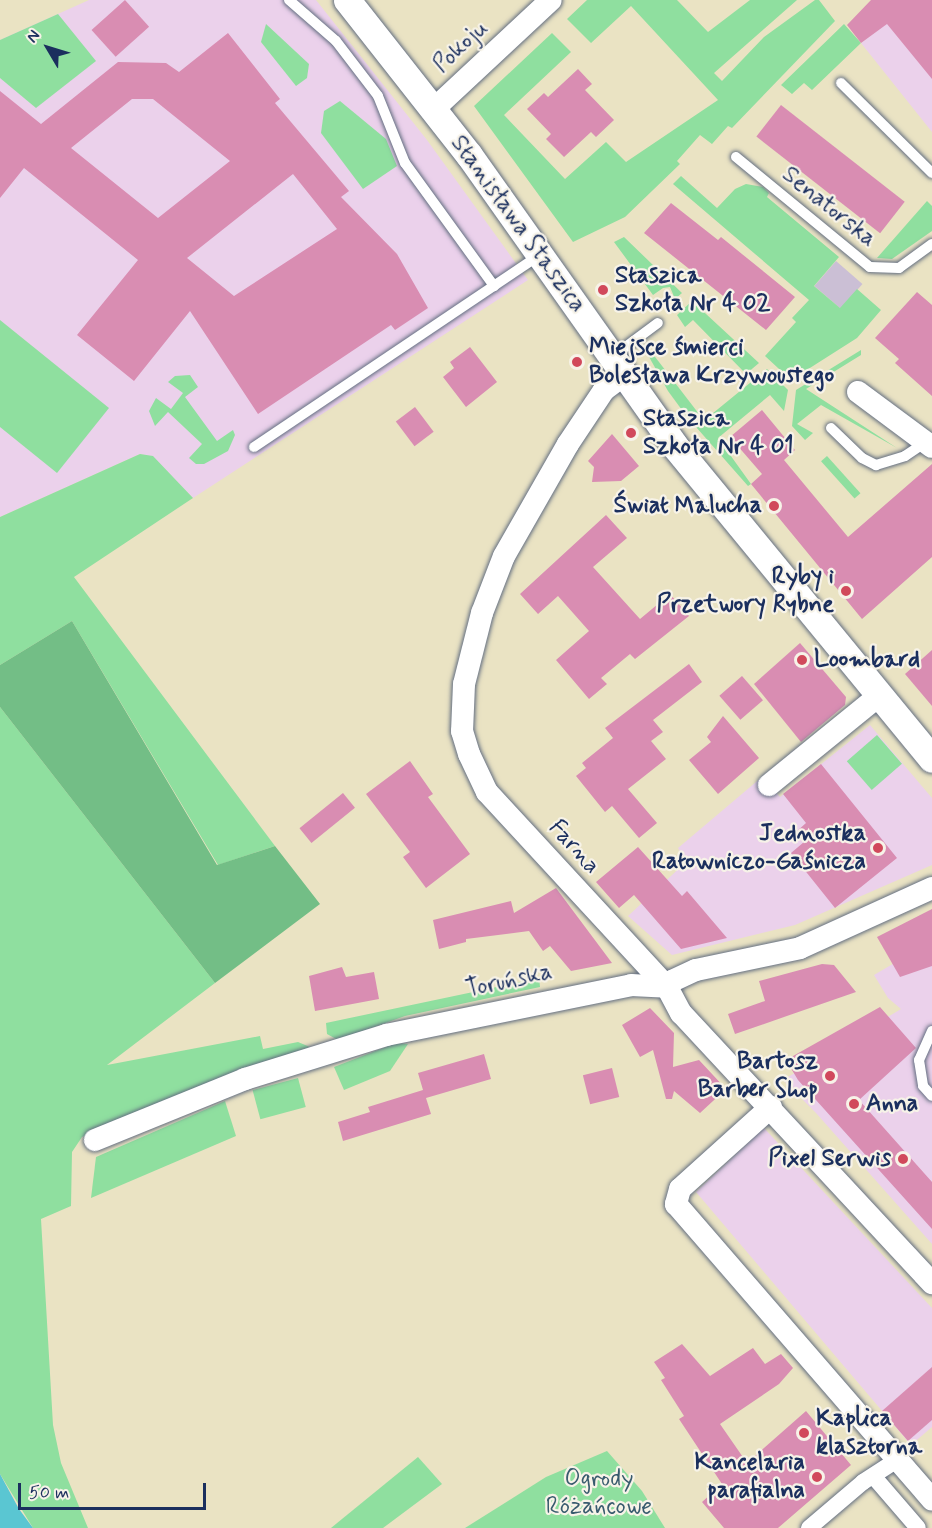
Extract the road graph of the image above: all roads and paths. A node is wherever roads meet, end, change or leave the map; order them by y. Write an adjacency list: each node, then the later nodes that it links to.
1 (289, 0): 10 (lane)
2 (347, 0): 5 (street, Stanisława Staszica)
3 (551, 0): 5 (street, Pokoju)
4 (841, 83): 7 (lane)
5 (435, 108): 9 (street, Stanisława Staszica)
6 (736, 157): 8 (lane, Senatorska)
7 (932, 173)
8 (932, 244)
9 (540, 255): 10 (lane); 12 (street, Stanisława Staszica)
10 (494, 286): 16 (lane)
11 (658, 323): 12 (lane)
12 (618, 366): 17 (street, Stanisława Staszica); 21 (street, Farna)
13 (858, 392): 15 (street)
14 (831, 428): 15 (lane)
15 (929, 444)
16 (254, 447)
17 (881, 694): 18 (street, Stanisława Staszica); 19 (street)
18 (932, 759)
19 (769, 786)
20 (932, 888): 21 (street)
21 (668, 987): 24 (street, Farna); 25 (street, Toruńska)
22 (932, 1031): 23 (lane)
23 (932, 1096)
24 (771, 1107): 26 (street, Farna); 27 (street)
25 (94, 1140)
26 (932, 1283)
27 (897, 1460): 28 (street); 29 (street)
28 (874, 1476): 30 (street); 31 (street)
29 (928, 1489)
30 (809, 1528)
31 (918, 1528)

